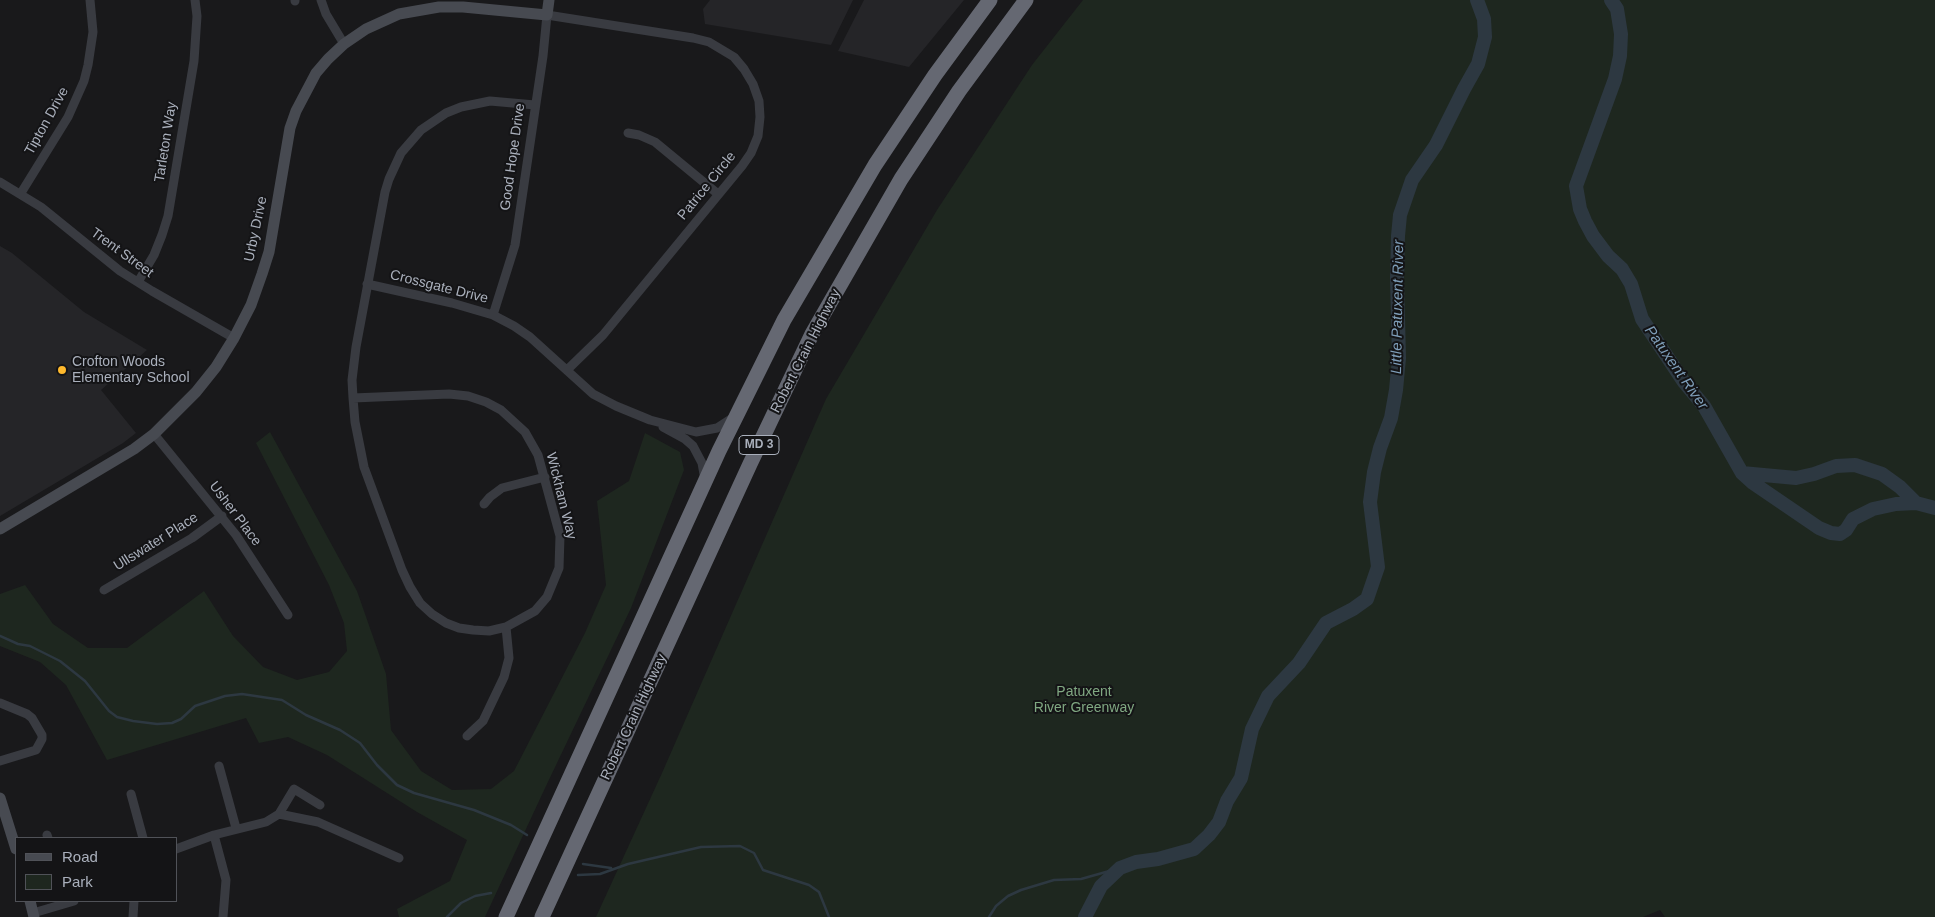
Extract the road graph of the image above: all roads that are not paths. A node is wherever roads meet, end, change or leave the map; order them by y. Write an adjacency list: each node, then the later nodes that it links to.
1 (90, 0): 12 (street, Tipton Drive)
2 (195, 0): 14 (street, Tarleton Way)
3 (321, 0): 8 (street)
4 (549, 0): 7 (street, Good Hope Drive)
5 (990, 0): 20 (highway, MD 3)
6 (1026, 0): 52 (highway, Robert Crain Highway / MD 3)
7 (547, 15): 8 (street, Urby Drive); 9 (street, Good Hope Drive); 13 (street, Patrice Circle)
8 (344, 44): 17 (street, Urby Drive)
9 (536, 105): 15 (street, Wickham Way); 16 (street, Good Hope Drive)
10 (628, 133): 13 (street)
11 (0, 182): 12 (street, Trent Street)
12 (21, 193): 14 (street, Trent Street)
13 (718, 194): 18 (street, Patrice Circle)
14 (138, 282): 17 (street, Trent Street)
15 (368, 284): 16 (street, Crossgate Drive); 19 (street, Wickham Way)
16 (493, 315): 18 (street, Crossgate Drive)
17 (234, 338): 22 (street, Urby Drive)
18 (567, 370): 21 (street, Crossgate Drive)
19 (353, 398): 23 (street, Wickham Way); 30 (street, Wickham Way)
20 (736, 417): 21 (street, Crossgate Drive); 24 (highway, MD 3)
21 (650, 420): 24 (street, Crossgate Drive)
22 (154, 434): 26 (street, Usher Place); 27 (street, Urby Drive)
23 (545, 477): 25 (street); 30 (street, Wickham Way)
24 (705, 481): 51 (highway, MD 3)
25 (484, 504)
26 (222, 516): 28 (street, Ullswater Place); 29 (street, Usher Place)
27 (0, 529)
28 (104, 590)
29 (288, 615)
30 (506, 627): 32 (street)
31 (0, 703): 33 (street)
32 (467, 736)
33 (0, 761)
34 (219, 766): 39 (street)
35 (131, 794): 41 (street)
36 (0, 798): 42 (street)
37 (320, 805): 38 (street)
38 (279, 814): 39 (street); 44 (street)
39 (236, 828): 40 (street)
40 (214, 835): 43 (street); 50 (street)
41 (143, 837)
42 (15, 846)
43 (178, 848)
44 (399, 858)
45 (30, 902): 48 (street)
46 (71, 902): 48 (street)
47 (134, 902): 49 (street)
48 (34, 915)
49 (132, 917)
50 (223, 917)
51 (506, 917)
52 (542, 917)

